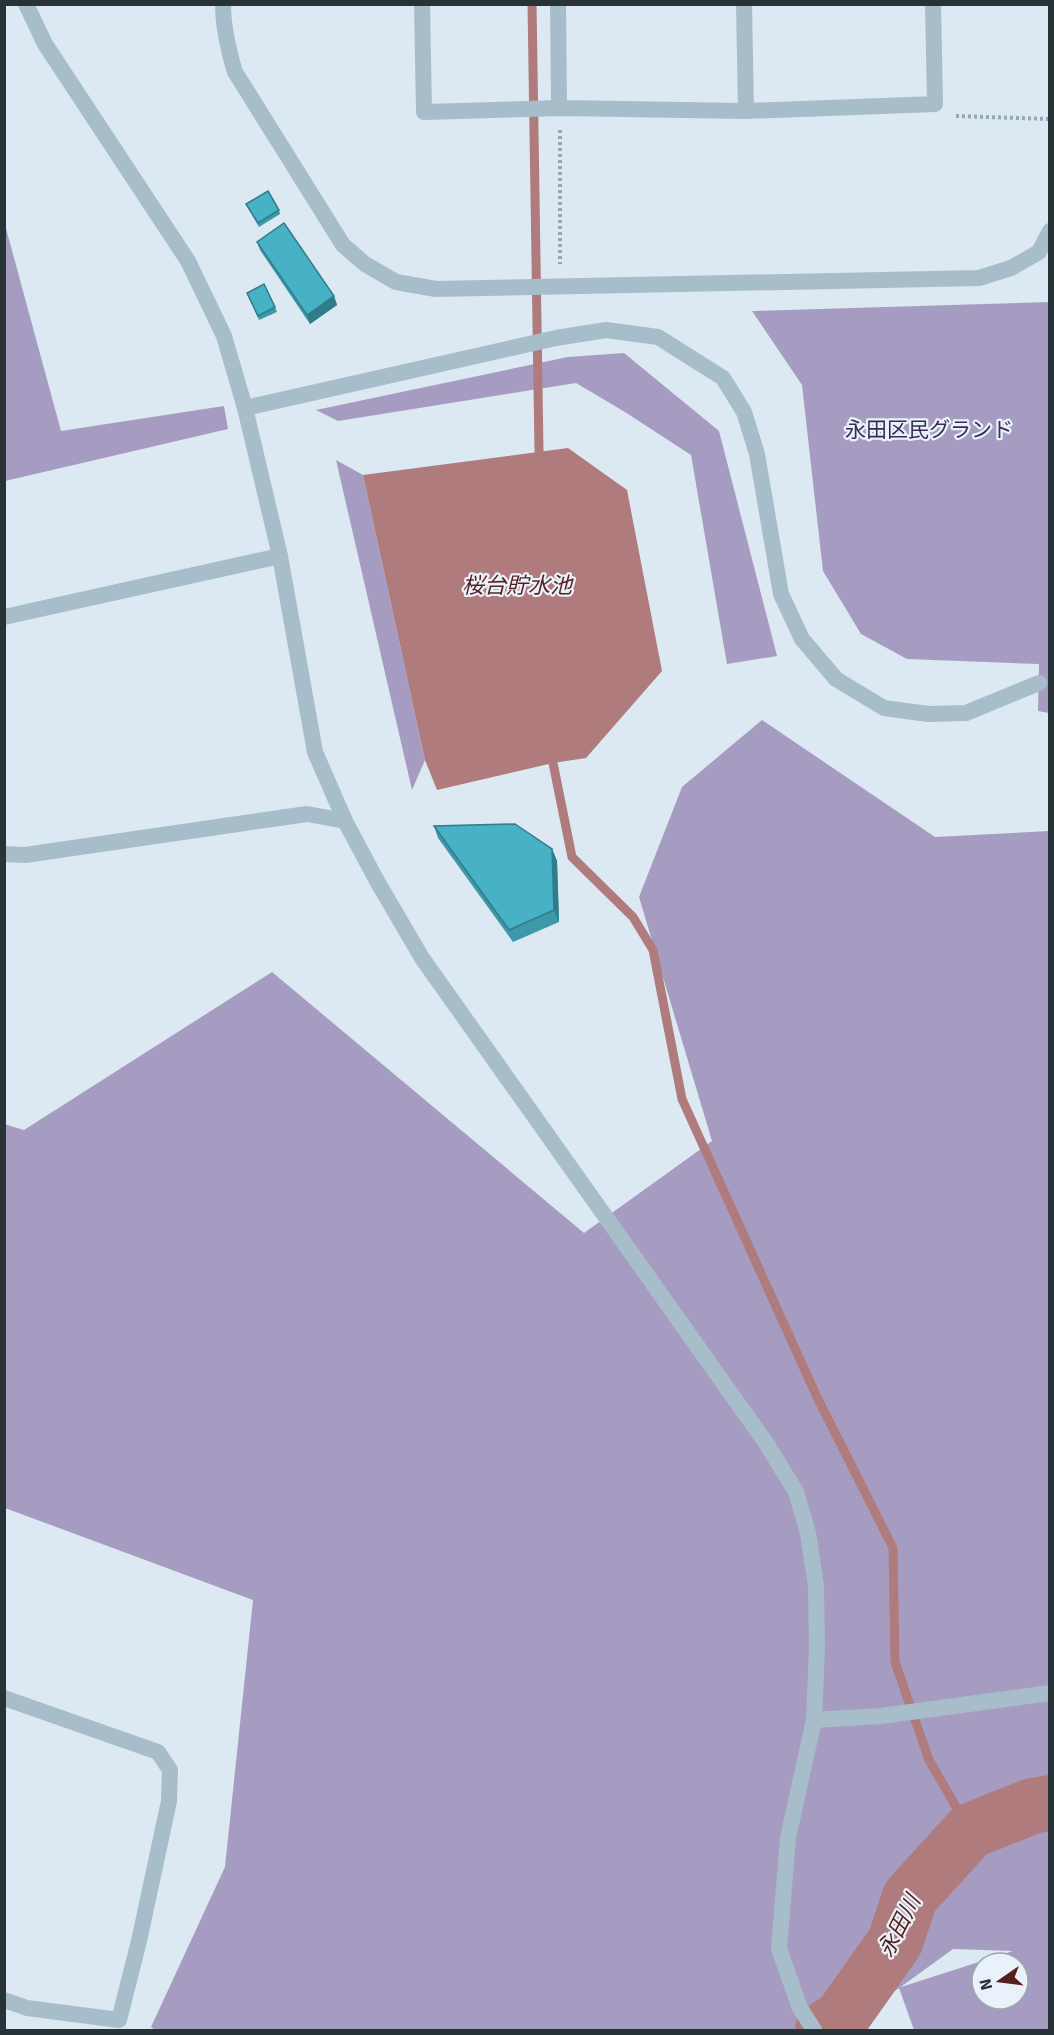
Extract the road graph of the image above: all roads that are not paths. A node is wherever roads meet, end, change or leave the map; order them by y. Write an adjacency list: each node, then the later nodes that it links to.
1 (26, 4): 10 (street)
2 (223, 4): 9 (street)
3 (422, 4): 7 (street)
4 (558, 4): 7 (street)
5 (744, 4): 8 (street)
6 (933, 4): 8 (street)
7 (560, 108): 8 (street)
8 (746, 111)
9 (1050, 231)
10 (245, 408): 11 (street); 13 (street)
11 (280, 556): 12 (street); 14 (street)
12 (4, 617)
13 (1039, 683)
14 (345, 821): 15 (street); 18 (street)
15 (4, 854)
16 (1050, 1693): 18 (street)
17 (4, 1698): 19 (street)
18 (814, 1720): 20 (street)
19 (4, 2000)
20 (813, 2031)

